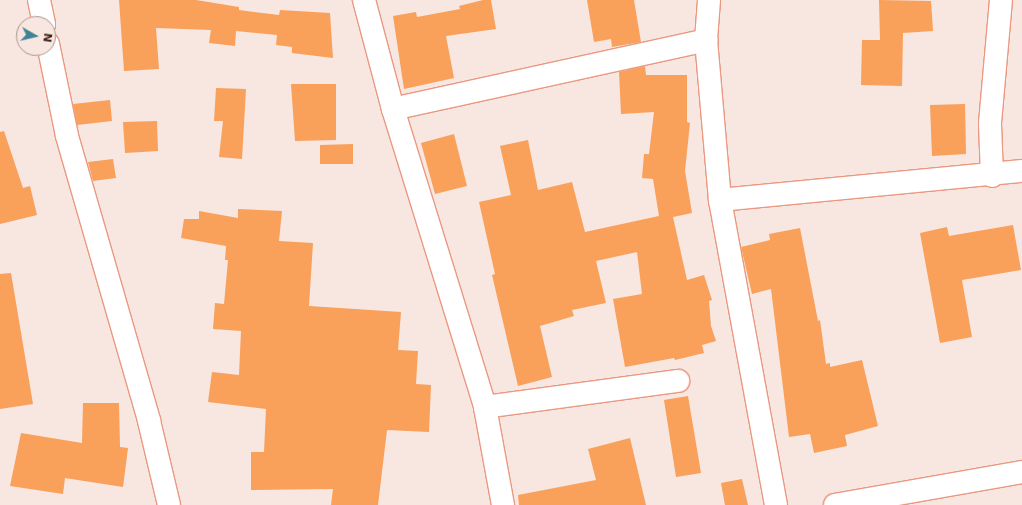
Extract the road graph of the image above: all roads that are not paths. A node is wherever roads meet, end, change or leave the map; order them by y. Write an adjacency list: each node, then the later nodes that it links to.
1 (39, 0): 5 (street)
2 (364, 0): 8 (street)
3 (709, 0): 6 (street)
4 (1001, 0): 10 (street)
5 (42, 16)
6 (706, 40): 8 (street); 11 (street)
7 (50, 56): 15 (street)
8 (393, 110): 13 (street)
9 (1022, 171): 10 (street)
10 (992, 176): 11 (street)
11 (720, 200): 17 (street)
12 (678, 381): 13 (street)
13 (485, 407): 16 (street)
14 (1022, 472): 18 (street)
15 (169, 505)
16 (503, 505)
17 (776, 505)
18 (835, 505)

